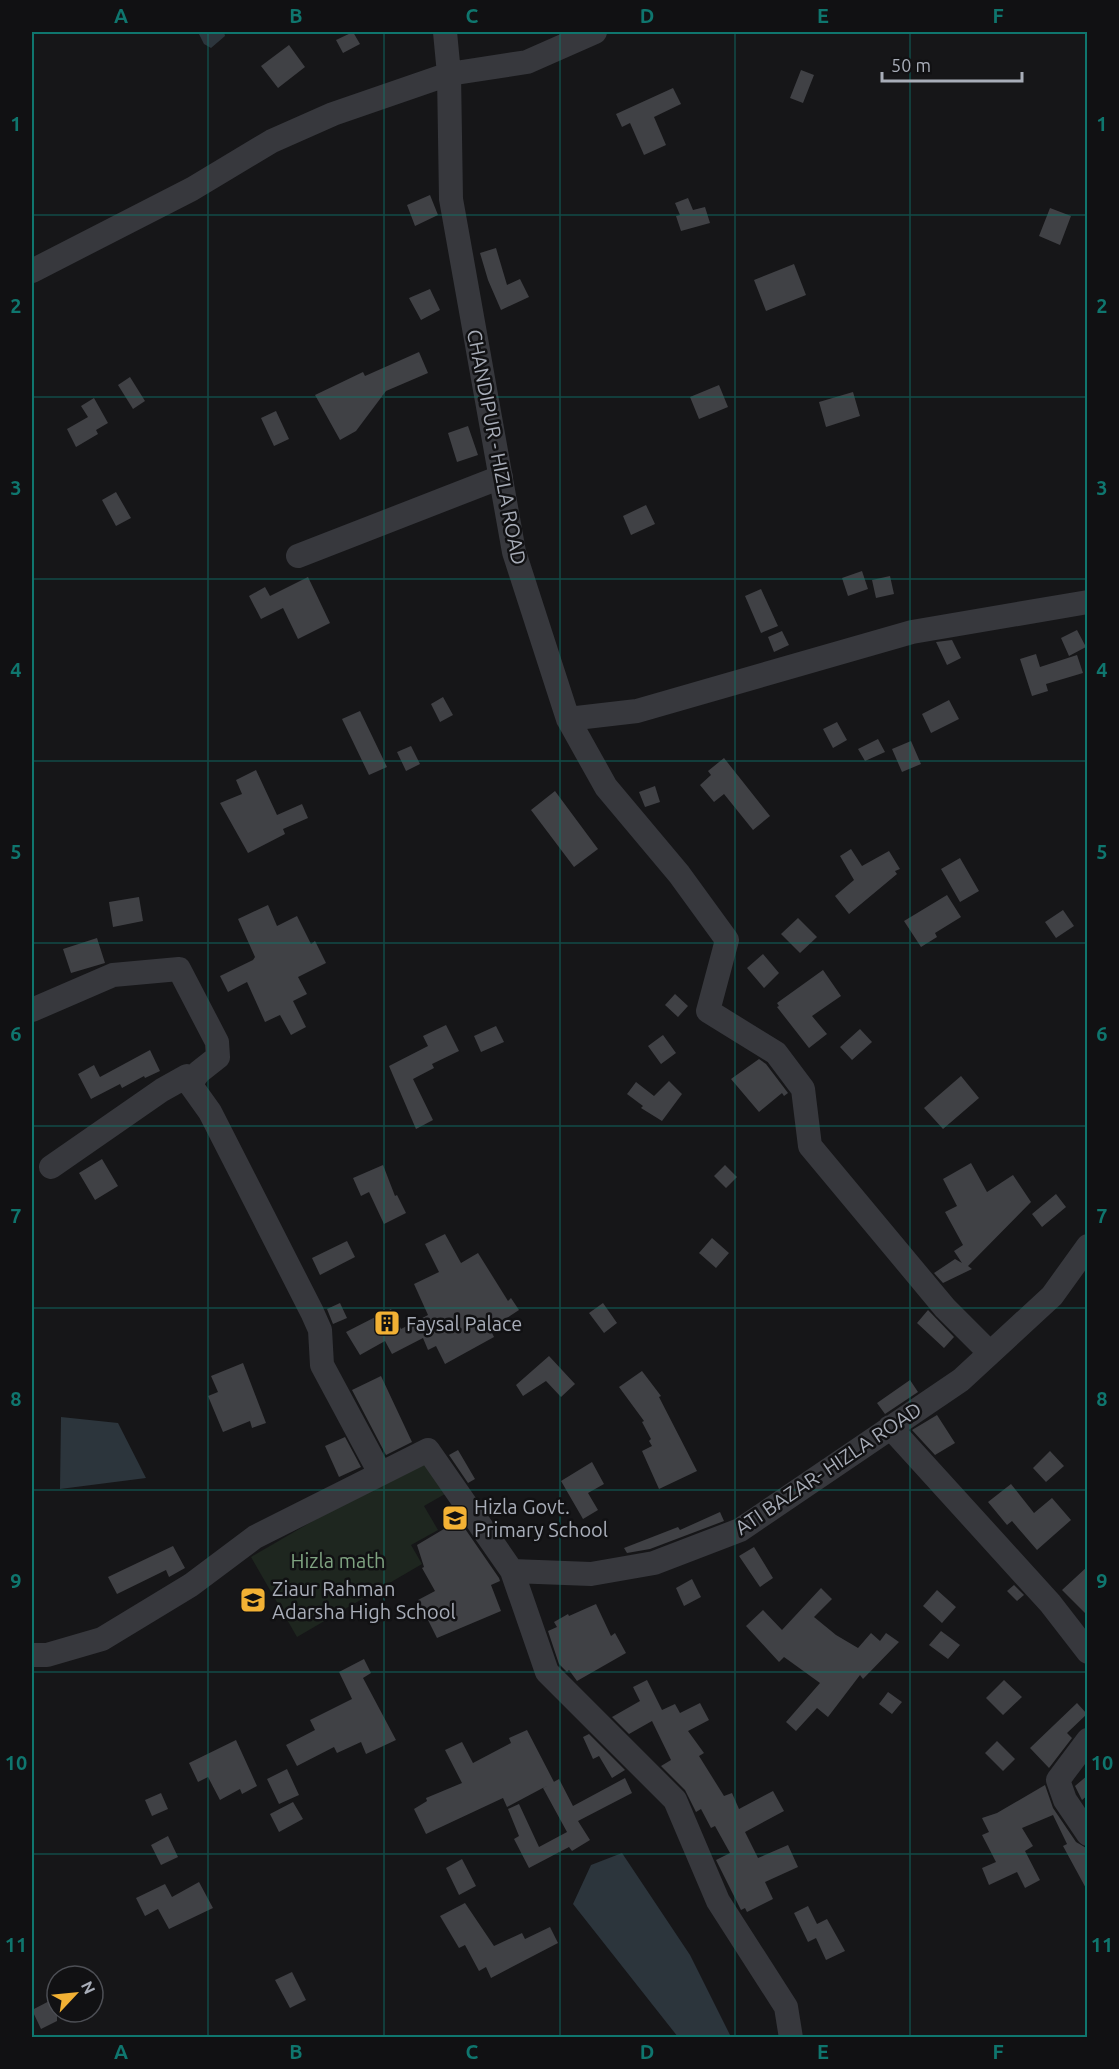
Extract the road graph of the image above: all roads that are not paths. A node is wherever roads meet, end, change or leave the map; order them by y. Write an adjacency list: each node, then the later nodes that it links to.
1 (445, 32): 3 (street, CHANDIPUR - HIZLA ROAD)
2 (595, 32): 3 (street)
3 (449, 74): 4 (street); 5 (street, CHANDIPUR - HIZLA ROAD)
4 (32, 271)
5 (501, 477): 6 (street); 8 (street, CHANDIPUR - HIZLA ROAD)
6 (298, 556)
7 (1088, 602): 8 (street)
8 (568, 719): 13 (street, CHANDIPUR - HIZLA ROAD)
9 (32, 1010): 10 (street)
10 (190, 1084): 11 (street); 15 (street)
11 (51, 1167)
12 (1088, 1246): 13 (street, ATI BAZAR- HIZLA ROAD)
13 (990, 1353): 14 (street, ATI BAZAR- HIZLA ROAD)
14 (890, 1427): 16 (street, ATI BAZAR- HIZLA ROAD); 17 (street)
15 (381, 1473): 16 (street); 18 (street)
16 (512, 1571): 21 (street)
17 (1088, 1652)
18 (32, 1654)
19 (1088, 1740): 20 (street)
20 (1088, 1834)
21 (792, 2037)

